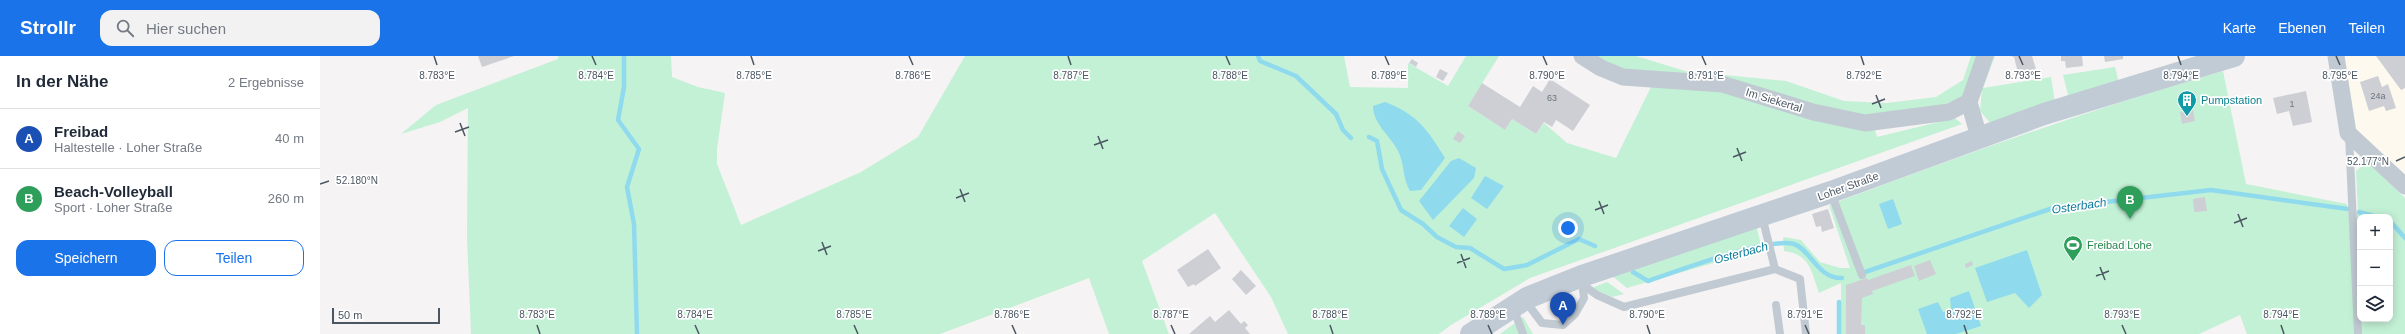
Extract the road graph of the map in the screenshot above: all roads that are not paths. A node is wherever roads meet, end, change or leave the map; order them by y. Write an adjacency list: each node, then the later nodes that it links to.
1 (1582, 56): 5 (street, Im Siekertal)
2 (1985, 56): 5 (street)
3 (2234, 56): 7 (street, Loher Straße)
4 (2336, 56): 6 (street)
5 (1969, 102): 7 (street)
6 (2348, 133): 8 (street); 20 (lane)
7 (1979, 137): 9 (street, Loher Straße)
8 (2405, 186)
9 (1831, 192): 10 (street, Loher Straße); 12 (lane)
10 (1762, 216): 11 (lane); 13 (street, Loher Straße)
11 (1775, 269): 13 (lane); 19 (lane)
12 (1862, 275)
13 (1582, 276): 14 (street, Loher Straße); 14 (lane)
14 (1520, 302): 16 (street, Loher Straße); 17 (lane)
15 (1776, 305): 18 (lane)
16 (1471, 334)
17 (1523, 334)
18 (1780, 334)
19 (1806, 334)
20 (2358, 334)

